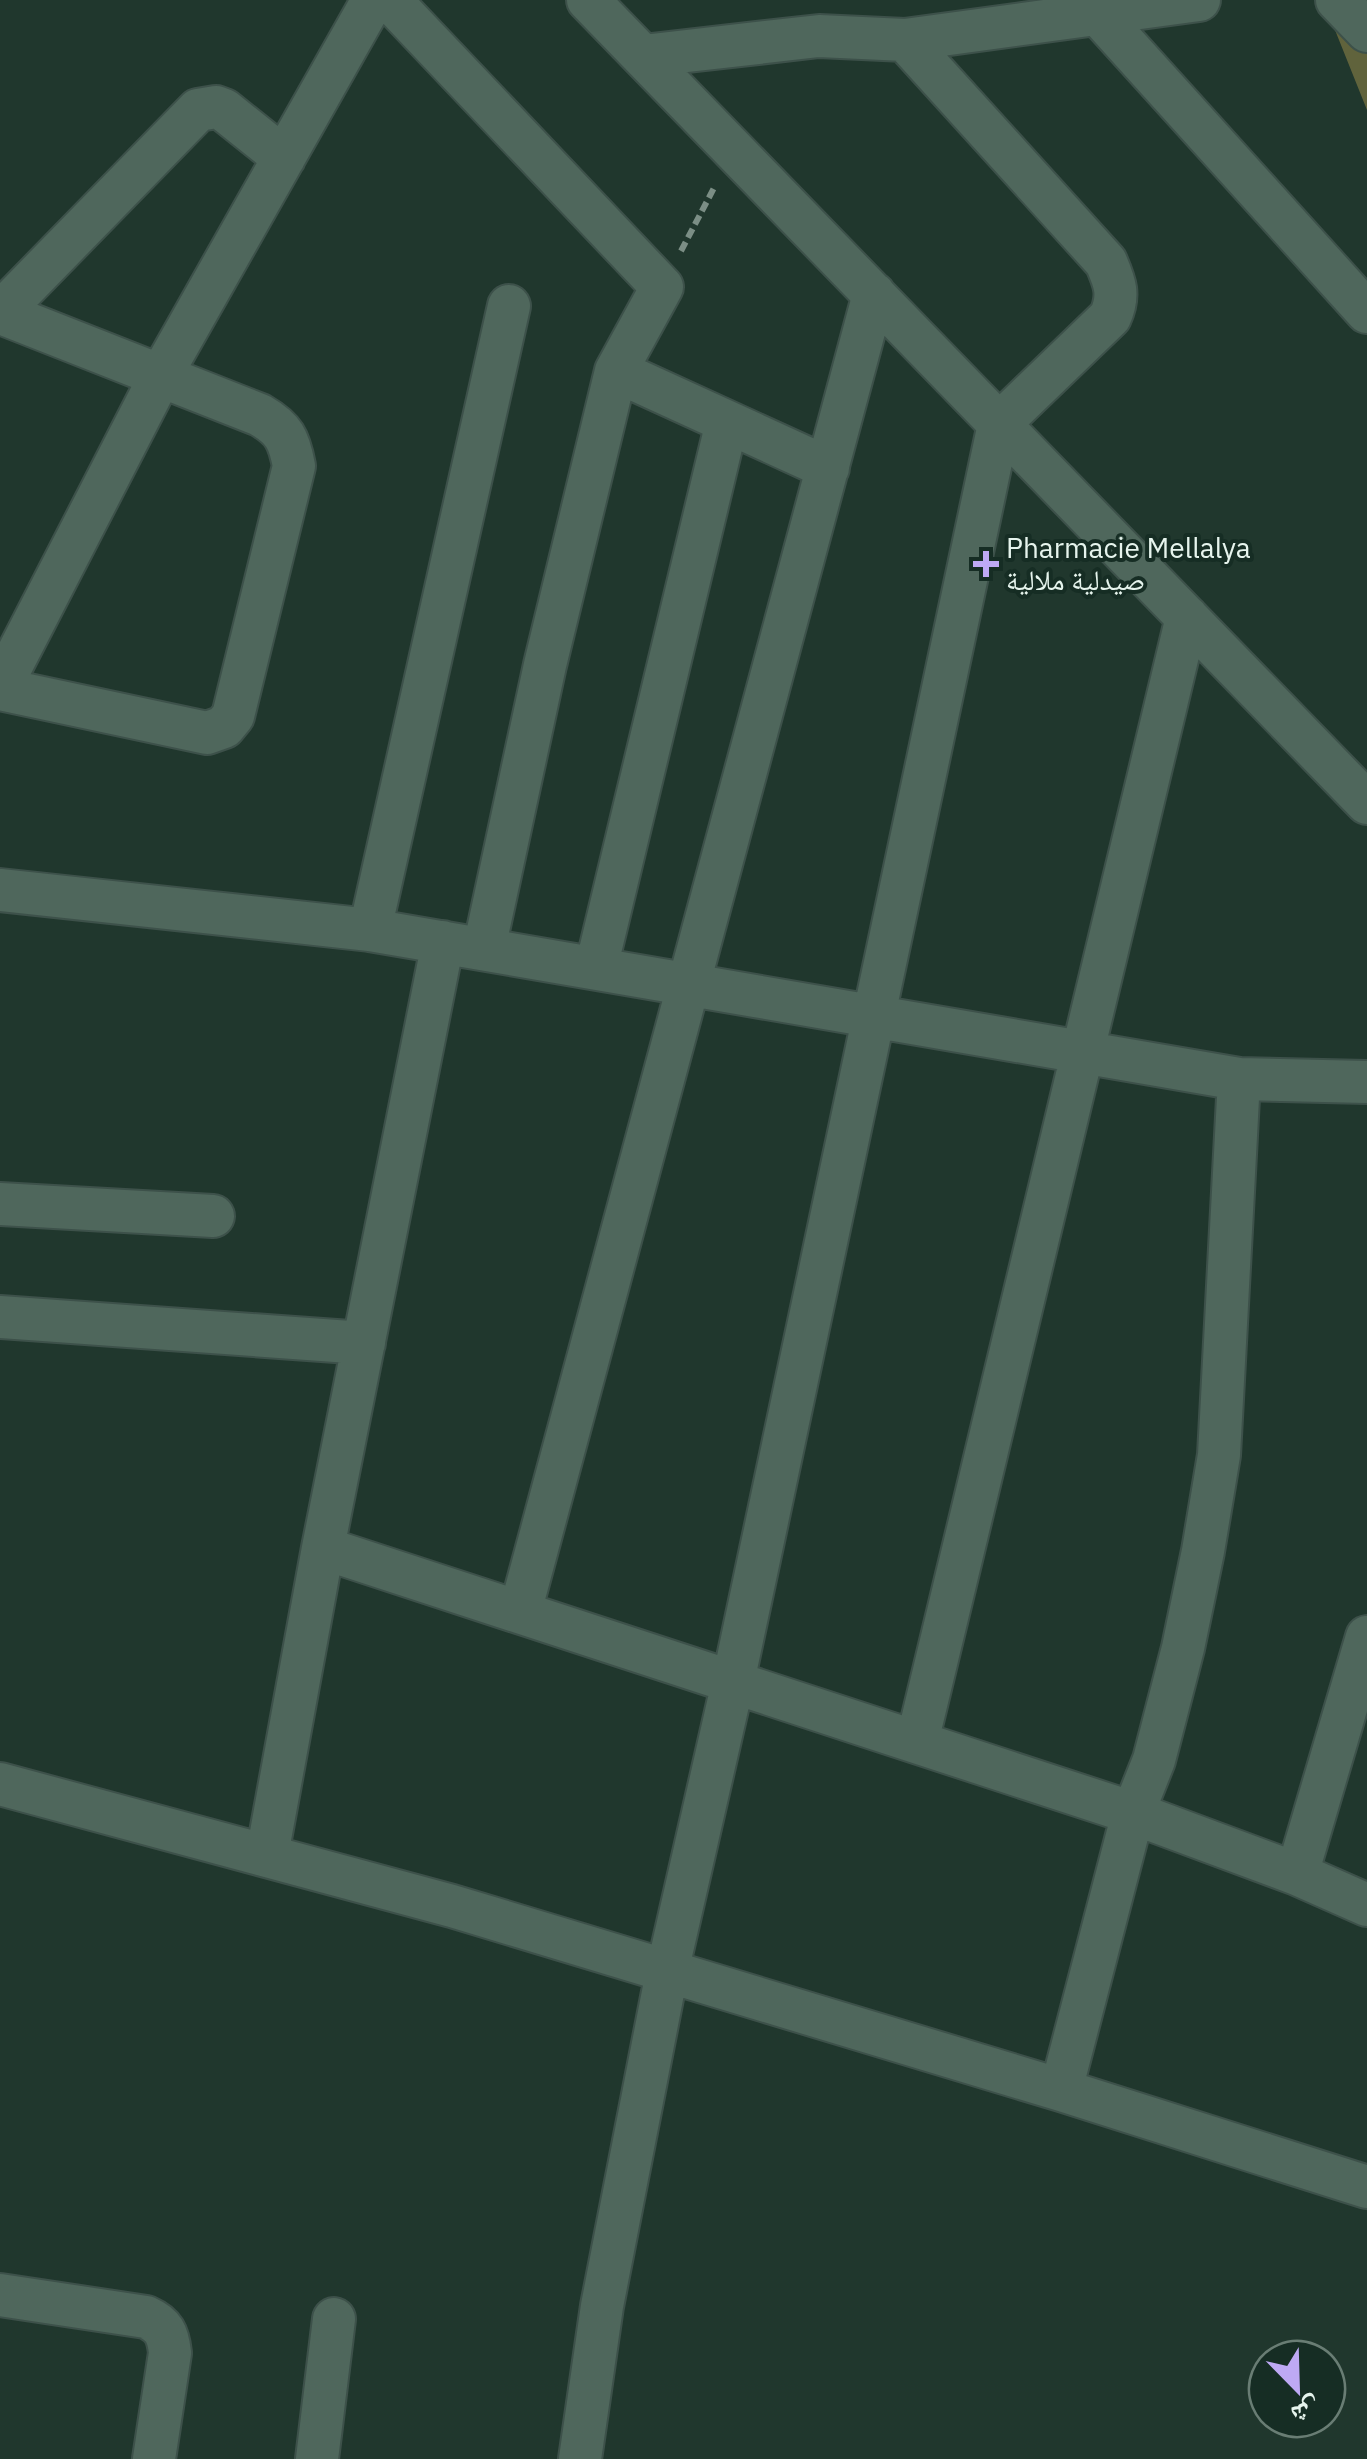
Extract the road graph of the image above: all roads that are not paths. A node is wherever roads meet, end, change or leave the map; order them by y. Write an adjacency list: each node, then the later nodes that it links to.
1 (373, 0): 10 (street)
2 (390, 0): 15 (street)
3 (588, 0): 9 (street)
4 (1199, 0): 6 (street)
5 (1337, 0): 7 (street)
6 (1098, 14): 8 (street); 13 (street)
7 (1367, 31)
8 (905, 40): 9 (street); 18 (street)
9 (643, 56): 11 (street)
10 (284, 158): 14 (street); 16 (street)
11 (874, 294): 18 (street); 19 (street)
12 (509, 306): 24 (street)
13 (1367, 312)
14 (1, 313): 16 (street)
15 (616, 371): 17 (street); 25 (street)
16 (161, 375): 21 (street); 21 (street)
17 (727, 422): 19 (street); 26 (street)
18 (999, 424): 20 (street); 28 (street)
19 (828, 468): 27 (street)
20 (1187, 617): 22 (street); 29 (street)
21 (0, 688)
22 (1367, 802)
23 (0, 890): 24 (street)
24 (370, 930): 25 (street)
25 (463, 946): 26 (street); 35 (street)
26 (596, 968): 27 (street)
27 (686, 984): 28 (street); 37 (street)
28 (874, 1016): 29 (street); 39 (street)
29 (1082, 1052): 30 (street); 40 (street)
30 (1240, 1079): 31 (street); 42 (street)
31 (1367, 1082)
32 (0, 1204): 33 (street)
33 (213, 1216)
34 (0, 1317): 35 (street)
35 (364, 1343): 36 (street)
36 (322, 1548): 37 (street); 43 (street)
37 (520, 1612): 39 (street)
38 (1367, 1637): 44 (street)
39 (732, 1682): 40 (street); 46 (street)
40 (917, 1742): 42 (street)
41 (0, 1784): 43 (street)
42 (1133, 1814): 44 (street); 47 (street)
43 (267, 1854): 46 (street)
44 (1296, 1874): 45 (street)
45 (1367, 1906)
46 (667, 1972): 47 (street); 53 (street)
47 (1061, 2090): 48 (street)
48 (1367, 2187)
49 (0, 2295): 51 (street)
50 (334, 2319): 52 (street)
51 (154, 2459)
52 (317, 2459)
53 (580, 2459)

